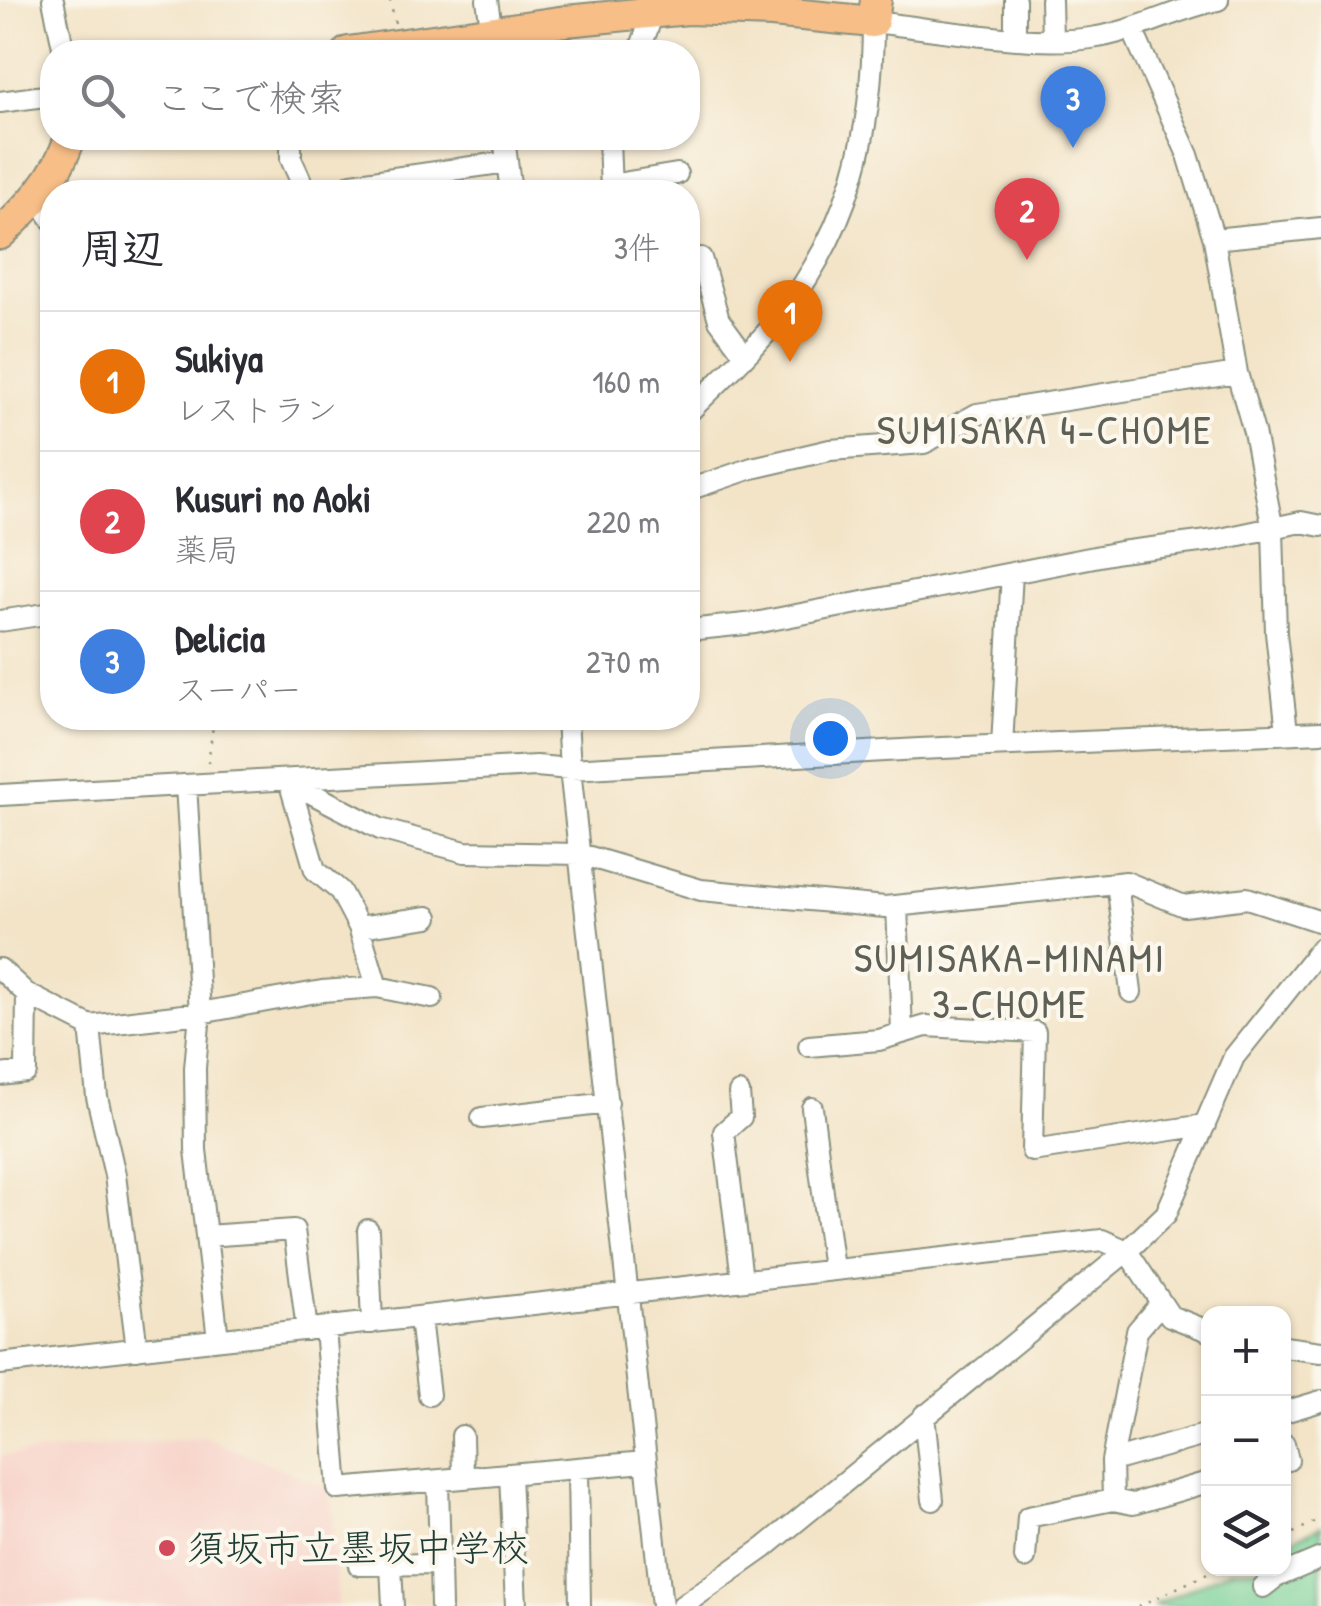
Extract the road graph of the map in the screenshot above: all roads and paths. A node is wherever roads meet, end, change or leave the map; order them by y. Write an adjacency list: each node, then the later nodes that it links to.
1 (53, 0): 12 (street)
2 (487, 0): 13 (street)
3 (1015, 0): 10 (street)
4 (1052, 0): 11 (street)
5 (1218, 0): 9 (street)
6 (689, 4): 7 (highway); 8 (highway)
7 (654, 11): 14 (highway); 15 (street)
8 (874, 11): 10 (street); 35 (street)
9 (1132, 29): 11 (street); 33 (street)
10 (1015, 37): 11 (street)
11 (1052, 39)
12 (61, 40)
13 (494, 40)
14 (504, 40)
15 (643, 40)
16 (40, 97): 17 (street)
17 (0, 102)
18 (65, 150): 24 (highway)
19 (291, 150): 25 (street)
20 (506, 150): 22 (street)
21 (609, 150): 28 (street)
22 (507, 162): 26 (street); 27 (street)
23 (677, 174): 29 (street)
24 (55, 180)
25 (301, 180)
26 (380, 180)
27 (509, 180)
28 (610, 180)
29 (650, 180)
30 (40, 212): 32 (highway)
31 (1321, 228): 33 (street)
32 (0, 234)
33 (1214, 239): 36 (street)
34 (700, 258): 35 (street)
35 (744, 355): 37 (street)
36 (1237, 373): 38 (street); 40 (street)
37 (700, 401)
38 (700, 486)
39 (1321, 526): 40 (street)
40 (1273, 530): 41 (street); 47 (street)
41 (1012, 573): 44 (street); 49 (street)
42 (40, 615): 43 (street)
43 (0, 621)
44 (700, 629)
45 (211, 730): 53 (path)
46 (568, 730): 50 (street)
47 (1287, 732): 48 (street); 49 (street)
48 (1321, 732)
49 (1002, 745): 50 (street)
50 (570, 770): 52 (street); 55 (street)
51 (0, 772): 54 (street)
52 (289, 781): 53 (street); 55 (street); 60 (street)
53 (196, 785): 54 (street); 67 (street)
54 (3, 794)
55 (580, 854): 57 (street); 73 (street)
56 (1118, 882): 57 (street); 59 (street); 64 (street)
57 (896, 906): 69 (street)
58 (428, 917): 60 (street)
59 (1321, 922)
60 (360, 926): 63 (street)
61 (1321, 948): 76 (street)
62 (0, 969): 65 (street)
63 (377, 987): 66 (street); 67 (street)
64 (1132, 992)
65 (27, 994): 68 (street); 71 (street)
66 (432, 998)
67 (200, 1013): 68 (street); 78 (street)
68 (90, 1026): 90 (street)
69 (902, 1032): 70 (street); 76 (street)
70 (809, 1046)
71 (0, 1075)
72 (739, 1093): 81 (street)
73 (608, 1103): 75 (street); 82 (street)
74 (812, 1108): 80 (street)
75 (482, 1118)
76 (1204, 1125): 79 (street)
77 (368, 1230): 85 (street)
78 (206, 1236): 87 (street); 88 (street)
79 (1127, 1251): 80 (street); 83 (street); 96 (street)
80 (833, 1269): 81 (street)
81 (742, 1280): 82 (street)
82 (628, 1292): 84 (street); 100 (street)
83 (1160, 1304): 86 (street); 99 (street)
84 (420, 1318): 85 (street); 93 (street)
85 (372, 1323): 87 (street)
86 (1201, 1328)
87 (316, 1329): 88 (street); 104 (street)
88 (218, 1340): 90 (street)
89 (1291, 1348): 91 (street)
90 (136, 1349): 92 (street)
91 (1321, 1352)
92 (0, 1364)
93 (429, 1395)
94 (1321, 1401): 95 (street)
95 (1291, 1410)
96 (924, 1415): 106 (street); 123 (street)
97 (462, 1436): 103 (street)
98 (1201, 1436): 99 (street)
99 (1112, 1461): 107 (street)
100 (645, 1462): 101 (street); 117 (street)
101 (578, 1468): 102 (street); 121 (street)
102 (510, 1474): 103 (street); 120 (street)
103 (463, 1478): 104 (street)
104 (438, 1480): 112 (street)
105 (1201, 1484): 107 (street)
106 (933, 1500)
107 (1114, 1500): 110 (street)
108 (1321, 1518): 109 (path)
109 (1291, 1534)
110 (1025, 1558)
111 (1321, 1558): 116 (street)
112 (440, 1564): 113 (street); 119 (street)
113 (390, 1565): 114 (street); 118 (street)
114 (359, 1566)
115 (1203, 1576): 124 (path)
116 (1263, 1587)
117 (660, 1597): 122 (street)
118 (392, 1606)
119 (441, 1606)
120 (516, 1606)
121 (580, 1606)
122 (642, 1606)
123 (682, 1606)
124 (1138, 1606)

